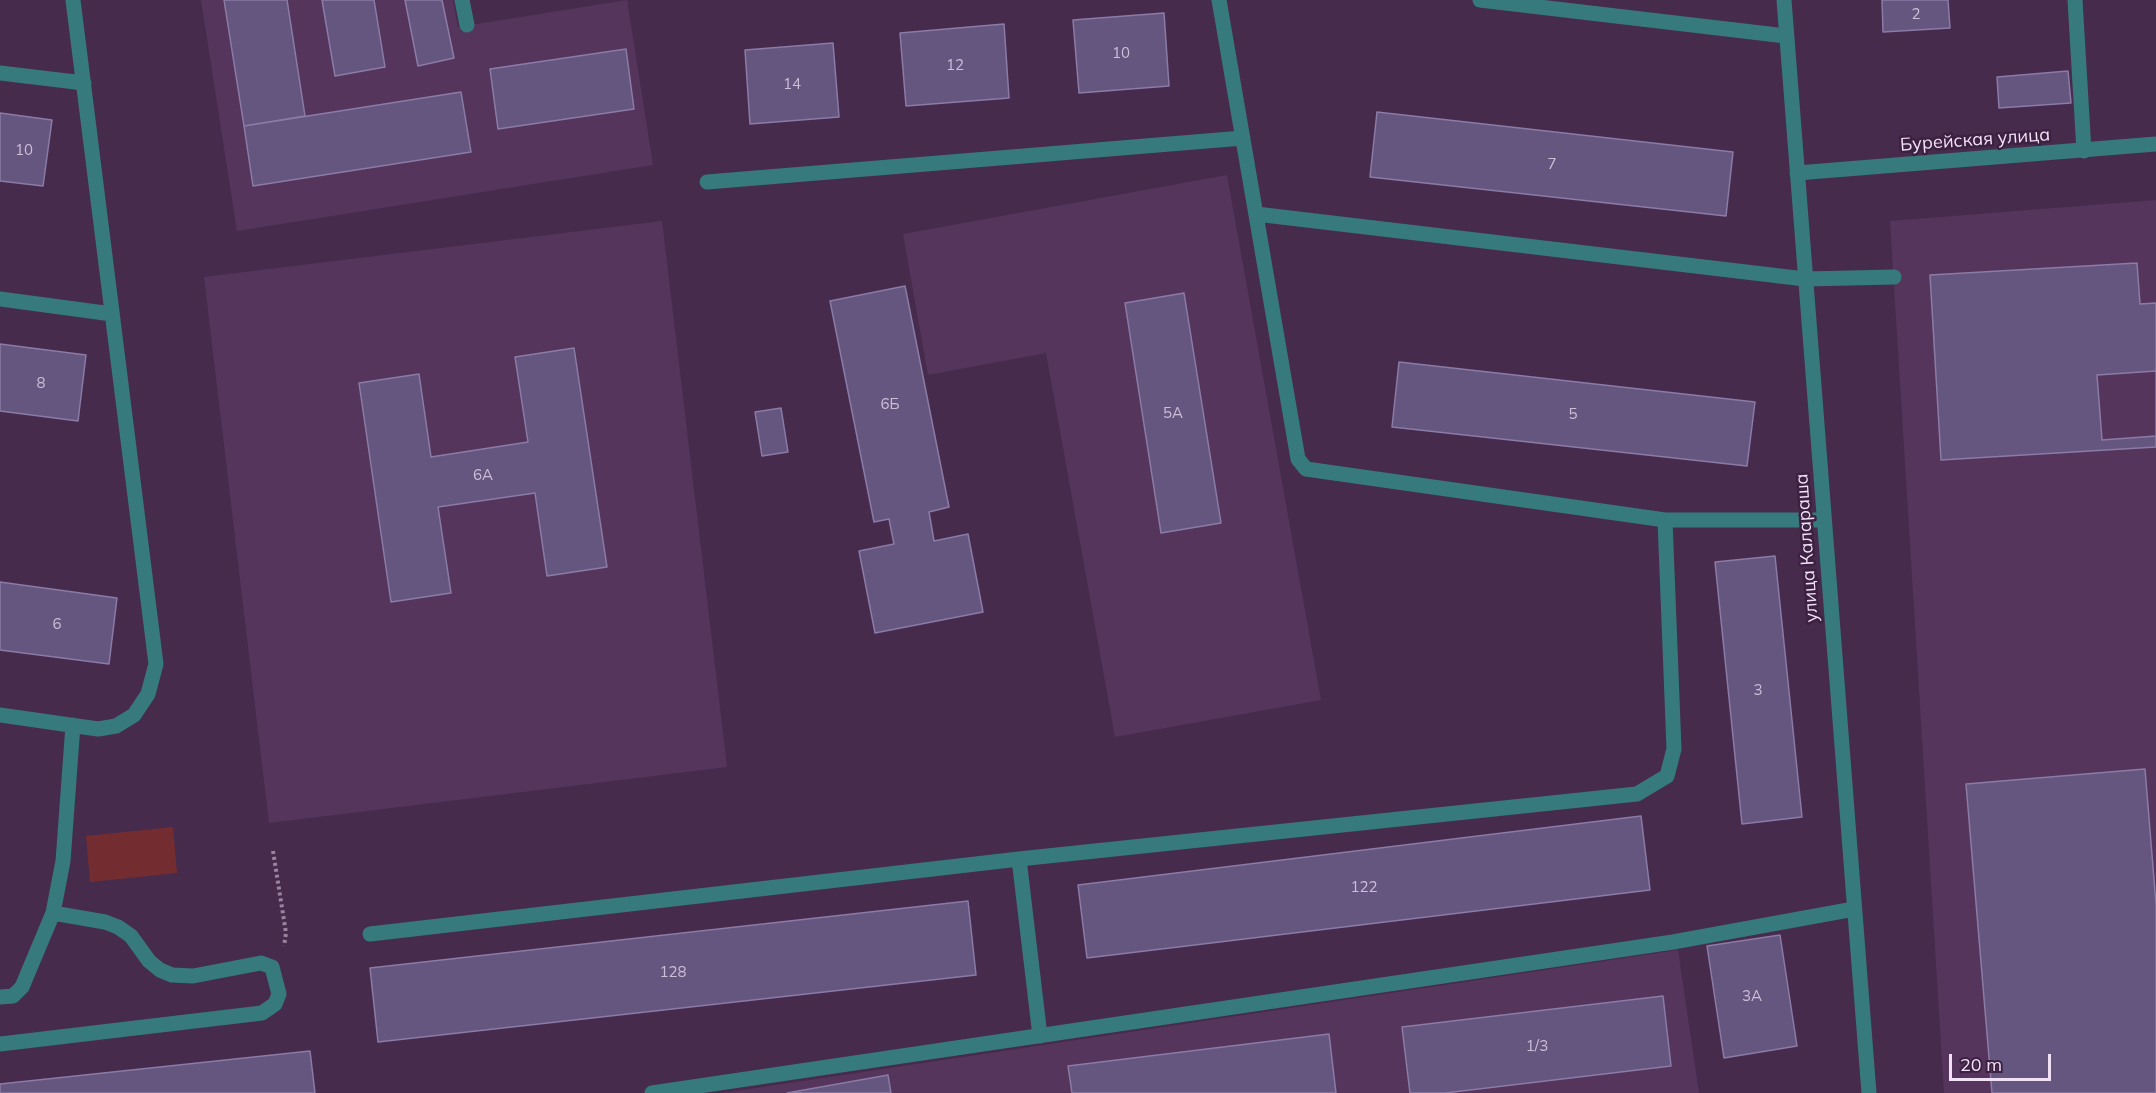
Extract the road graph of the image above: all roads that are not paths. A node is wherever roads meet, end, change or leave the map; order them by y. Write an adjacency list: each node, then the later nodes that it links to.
1 (73, 0): 10 (street)
2 (462, 0): 7 (street)
3 (1219, 0): 11 (street)
4 (1480, 0): 8 (street)
5 (1784, 0): 8 (street, улица Калараша)
6 (2075, 0): 13 (street)
7 (467, 25)
8 (1786, 36): 14 (street, улица Калараша)
9 (0, 73): 10 (street)
10 (84, 83): 20 (street)
11 (1243, 138): 15 (street); 16 (street)
12 (2156, 144): 13 (street, Бурейская улица)
13 (2084, 151): 14 (street, Бурейская улица)
14 (1797, 173): 18 (street, улица Калараша)
15 (707, 182)
16 (1256, 214): 18 (street); 21 (street)
17 (1894, 277): 18 (street)
18 (1805, 279): 22 (street, улица Калараша)
19 (0, 299): 20 (street)
20 (112, 314): 24 (street)
21 (1665, 520): 22 (street); 25 (street)
22 (1824, 520): 26 (street, улица Калараша)
23 (0, 715): 24 (street)
24 (73, 725): 27 (street)
25 (1019, 859): 28 (street); 30 (street)
26 (1854, 909): 30 (street); 33 (street, улица Калараша)
27 (53, 914): 29 (street); 31 (street)
28 (370, 934)
29 (0, 997)
30 (1040, 1036): 32 (street)
31 (0, 1044)
32 (652, 1093)
33 (1869, 1093)

